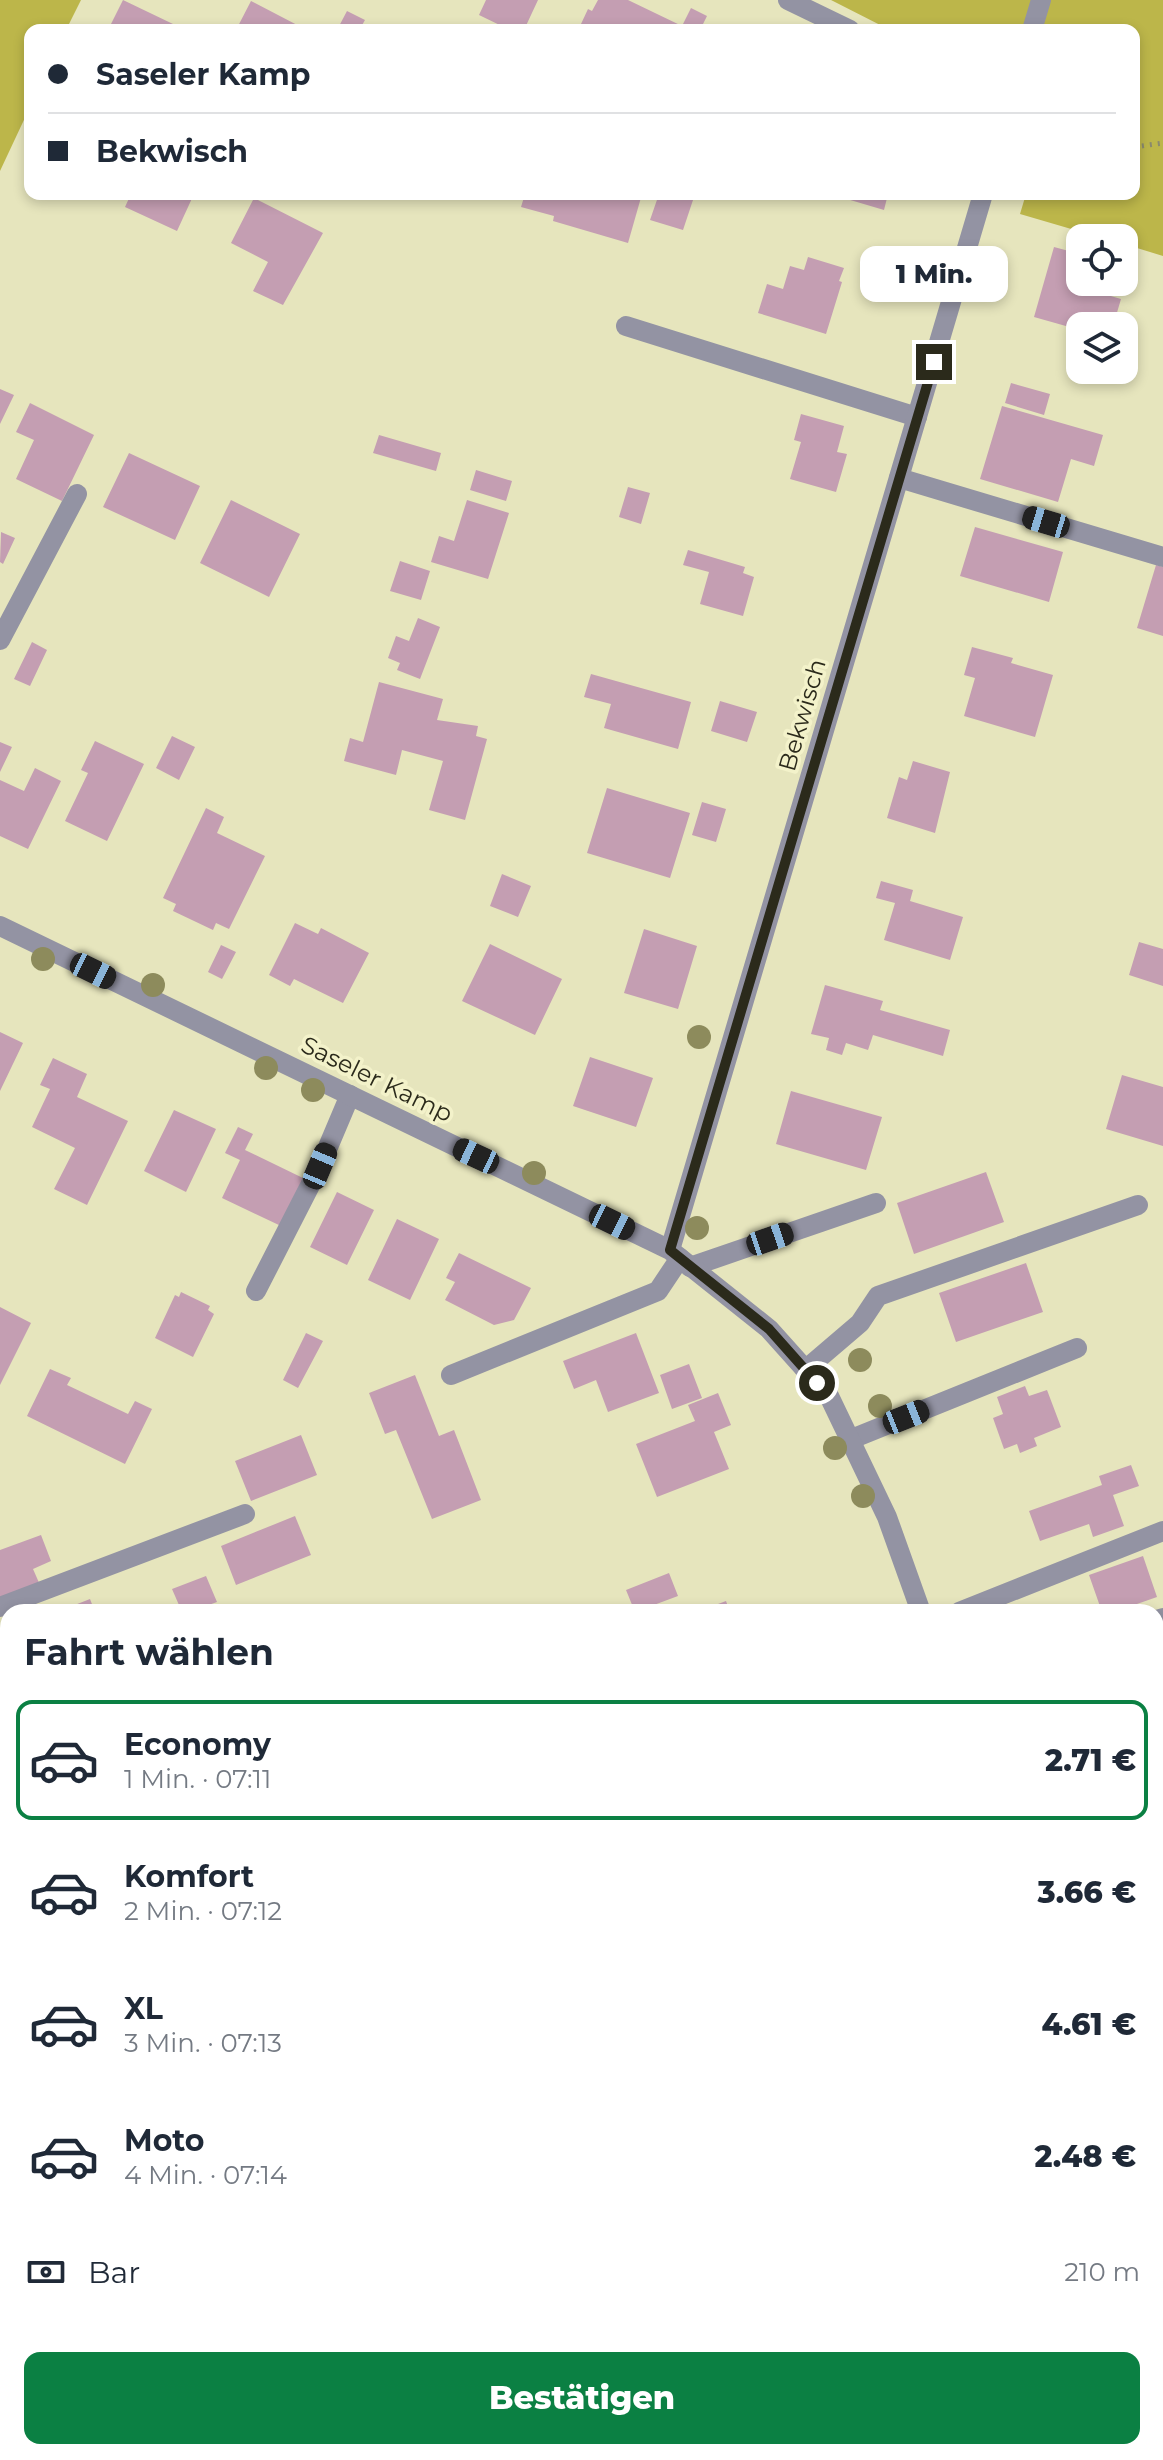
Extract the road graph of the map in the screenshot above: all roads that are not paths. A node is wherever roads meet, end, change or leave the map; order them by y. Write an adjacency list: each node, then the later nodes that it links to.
1 (788, 0): 3 (street)
2 (1041, 0): 4 (street)
3 (838, 24)
4 (1034, 24)
5 (981, 200): 7 (street, Bekwisch)
6 (626, 326): 7 (street)
7 (917, 417): 8 (street, Bekwisch)
8 (899, 478): 10 (street); 16 (street, Bekwisch)
9 (77, 494): 11 (street)
10 (1163, 557)
11 (0, 640)
12 (0, 926): 13 (street, Saseler Kamp)
13 (350, 1095): 16 (street, Saseler Kamp); 17 (street)
14 (876, 1203): 16 (street)
15 (1138, 1205): 19 (street)
16 (680, 1258): 19 (street, Saseler Kamp); 20 (street, Bekwisch)
17 (256, 1291)
18 (1077, 1348): 21 (street)
19 (805, 1370): 21 (street, Saseler Kamp)
20 (451, 1375)
21 (849, 1440): 25 (street, Saseler Kamp)
22 (245, 1514): 24 (street)
23 (1163, 1531): 26 (street)
24 (8, 1604)
25 (918, 1604)
26 (979, 1604)

